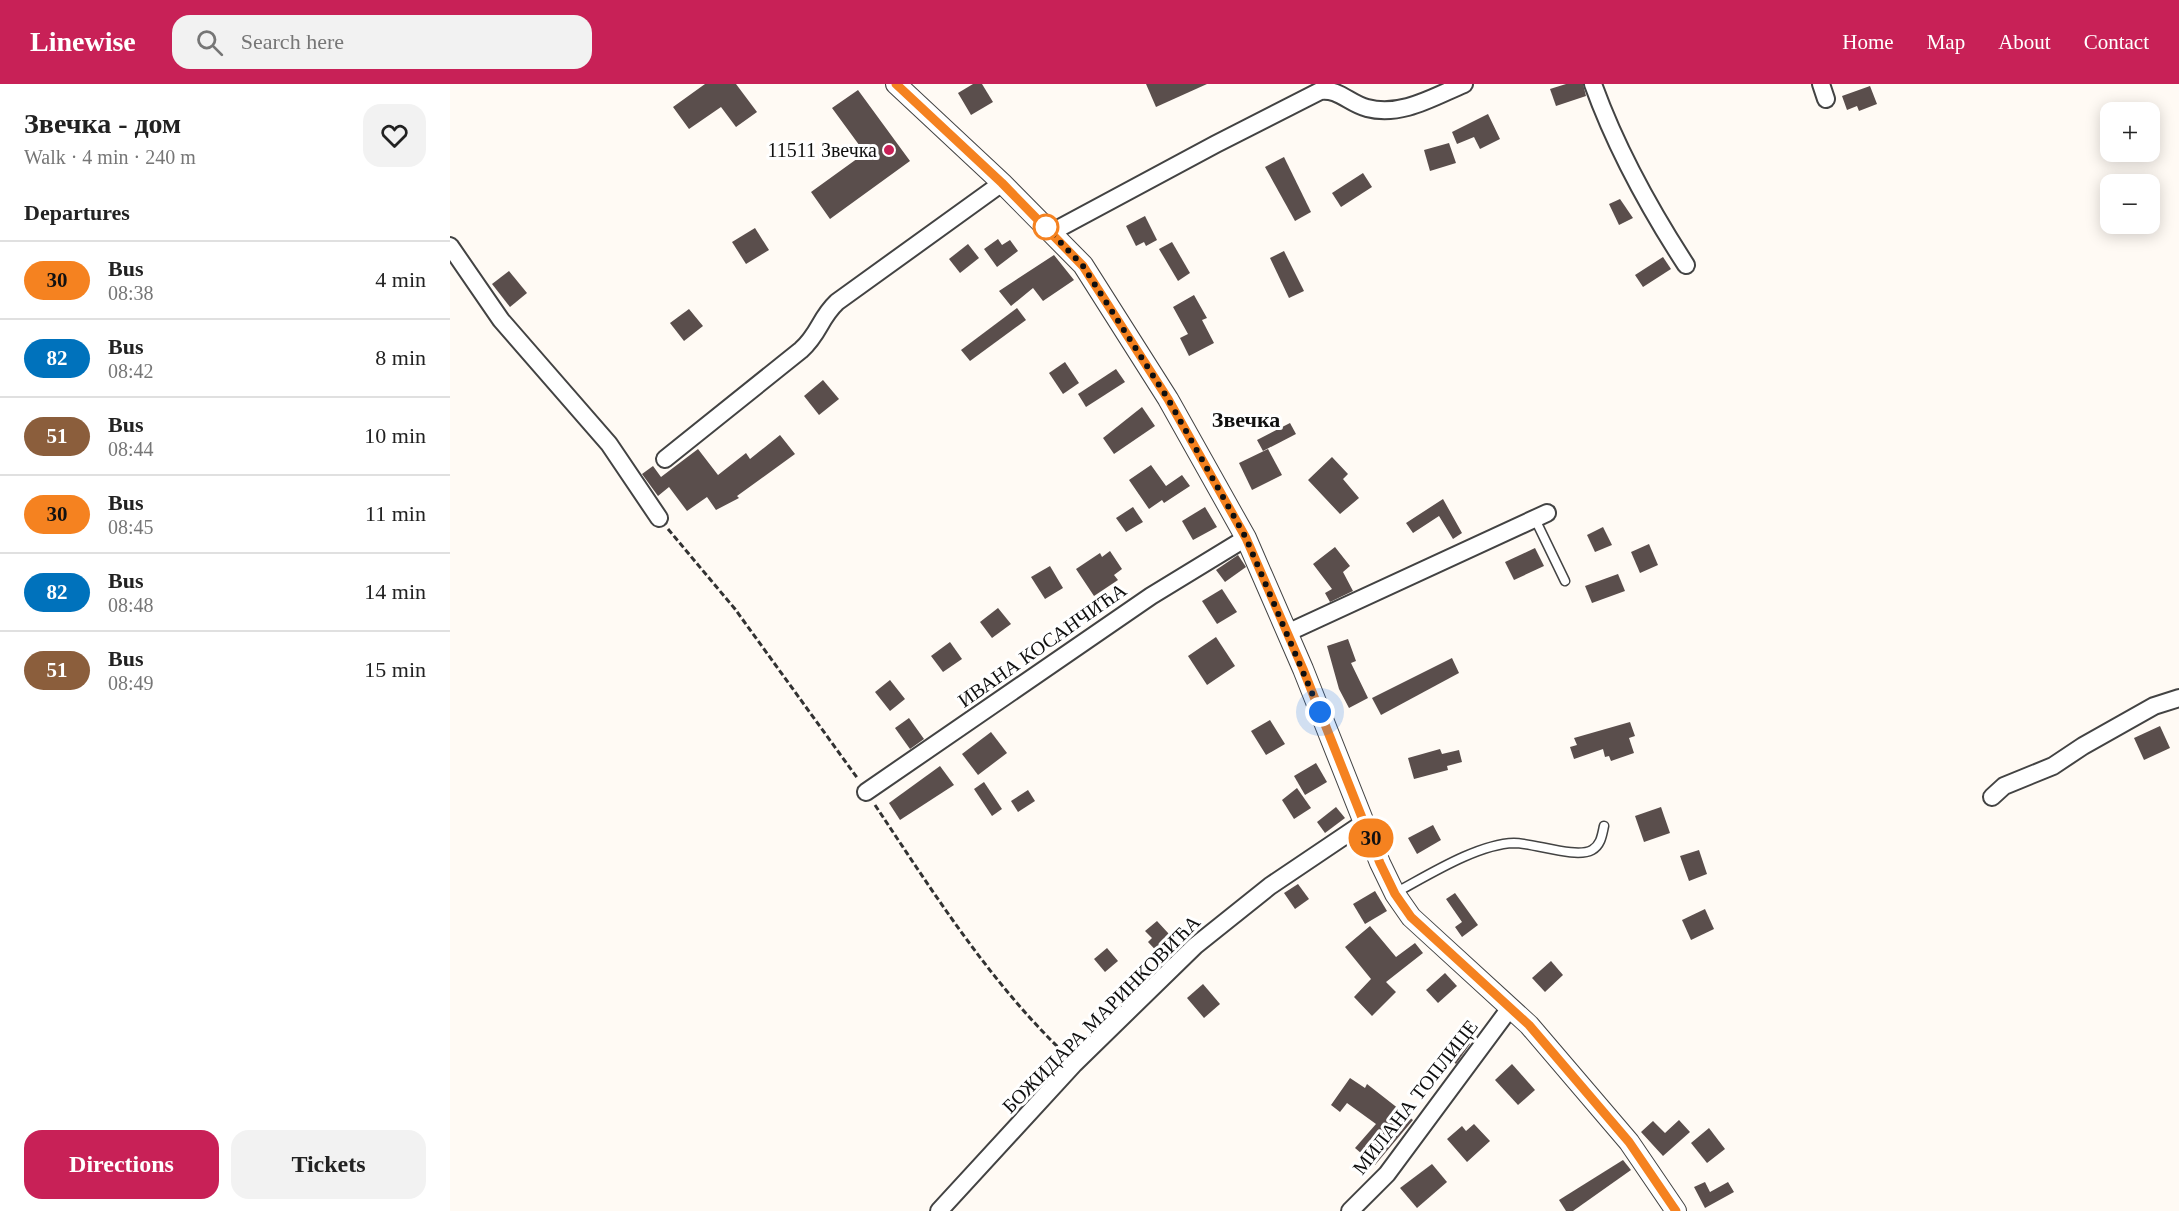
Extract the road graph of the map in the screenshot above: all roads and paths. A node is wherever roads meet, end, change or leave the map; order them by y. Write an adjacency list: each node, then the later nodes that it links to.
1 (896, 84): 5 (street)
2 (1464, 84): 4 (street)
3 (1593, 84): 8 (street)
4 (1335, 88): 6 (street)
5 (1002, 183): 6 (street); 9 (street)
6 (1052, 232): 12 (street)
7 (450, 246): 11 (street)
8 (1686, 265)
9 (665, 459)
10 (1541, 516): 13 (lane); 14 (street)
11 (659, 518)
12 (1246, 538): 14 (street); 16 (street, ИВАНА КОСАНЧИЋА)
13 (1565, 581)
14 (1287, 633): 18 (street)
15 (2179, 698): 17 (street)
16 (866, 792)
17 (1992, 797)
18 (1365, 822): 20 (street); 22 (street, БОЖИДАРА МАРИНКОВИЋА)
19 (1604, 826): 20 (lane)
20 (1395, 894): 21 (street)
21 (1510, 1008): 23 (street, МИЛАНА ТОПЛИЦЕ); 24 (street)
22 (939, 1211)
23 (1350, 1211)
24 (1676, 1211)

